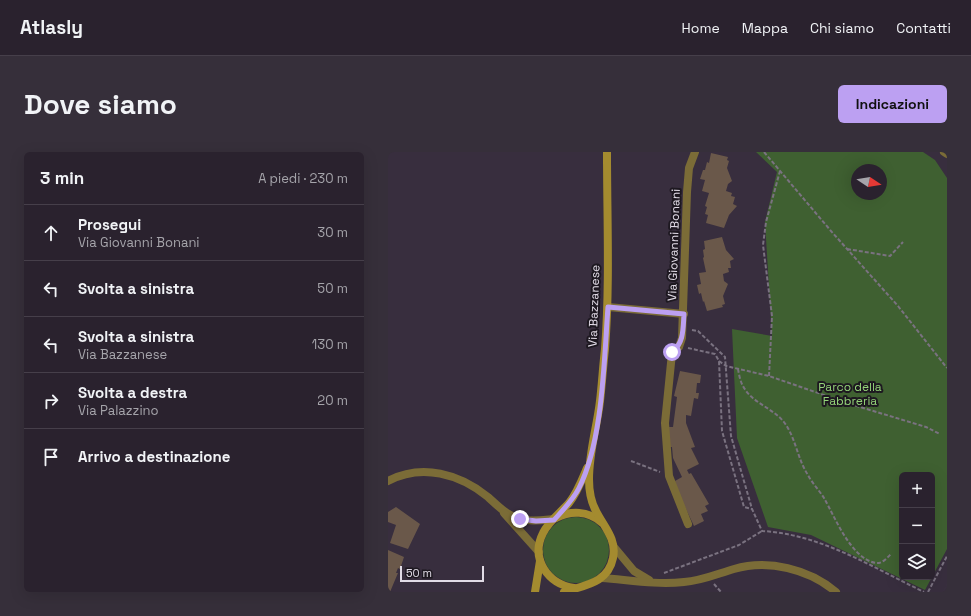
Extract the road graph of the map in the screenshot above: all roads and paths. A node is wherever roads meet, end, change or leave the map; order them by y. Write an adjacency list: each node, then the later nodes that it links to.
1 (607, 152): 9 (main road, Via Bazzanese)
2 (695, 152): 10 (street, Via Giovanni Bonani)
3 (764, 152): 6 (path)
4 (944, 152): 5 (street)
5 (947, 154)
6 (780, 171): 8 (path); 17 (path)
7 (903, 242): 8 (path)
8 (846, 249): 15 (path)
9 (608, 307): 10 (street); 19 (main road, Via Bazzanese)
10 (684, 314): 11 (street, Via Giovanni Bonani)
11 (683, 328): 12 (street, Via Giovanni Bonani); 14 (path)
12 (679, 347): 13 (path); 21 (street, Via Giovanni Bonani)
13 (719, 361): 14 (path); 23 (path)
14 (726, 366): 16 (path); 23 (path)
15 (947, 368)
16 (738, 369): 17 (path); 31 (path)
17 (769, 376): 18 (path)
18 (940, 434)
19 (590, 459): 25 (main road, Via Bazzanese); 27 (main road, Via Bazzanese)
20 (631, 461): 21 (path)
21 (669, 473): 26 (street, Via Giovanni Bonani)
22 (388, 481): 24 (street)
23 (752, 509): 28 (path)
24 (502, 511): 25 (street); 30 (street)
25 (554, 520): 27 (main road); 30 (main road, Via Bazzanese)
26 (688, 524)
27 (606, 526): 29 (main road, Via Bazzanese)
28 (762, 531): 35 (path); 40 (path)
29 (614, 547): 34 (main road); 35 (street)
30 (539, 552): 33 (main road, Via Bazzanese)
31 (891, 554)
32 (947, 556): 41 (path)
33 (540, 561): 36 (main road, Via Bazzanese); 37 (main road, Via Bazzanese)
34 (602, 578): 35 (street); 36 (main road)
35 (656, 583): 39 (street)
36 (581, 588): 38 (main road)
37 (535, 592)
38 (564, 592)
39 (836, 592)
40 (924, 592)
41 (928, 592)

